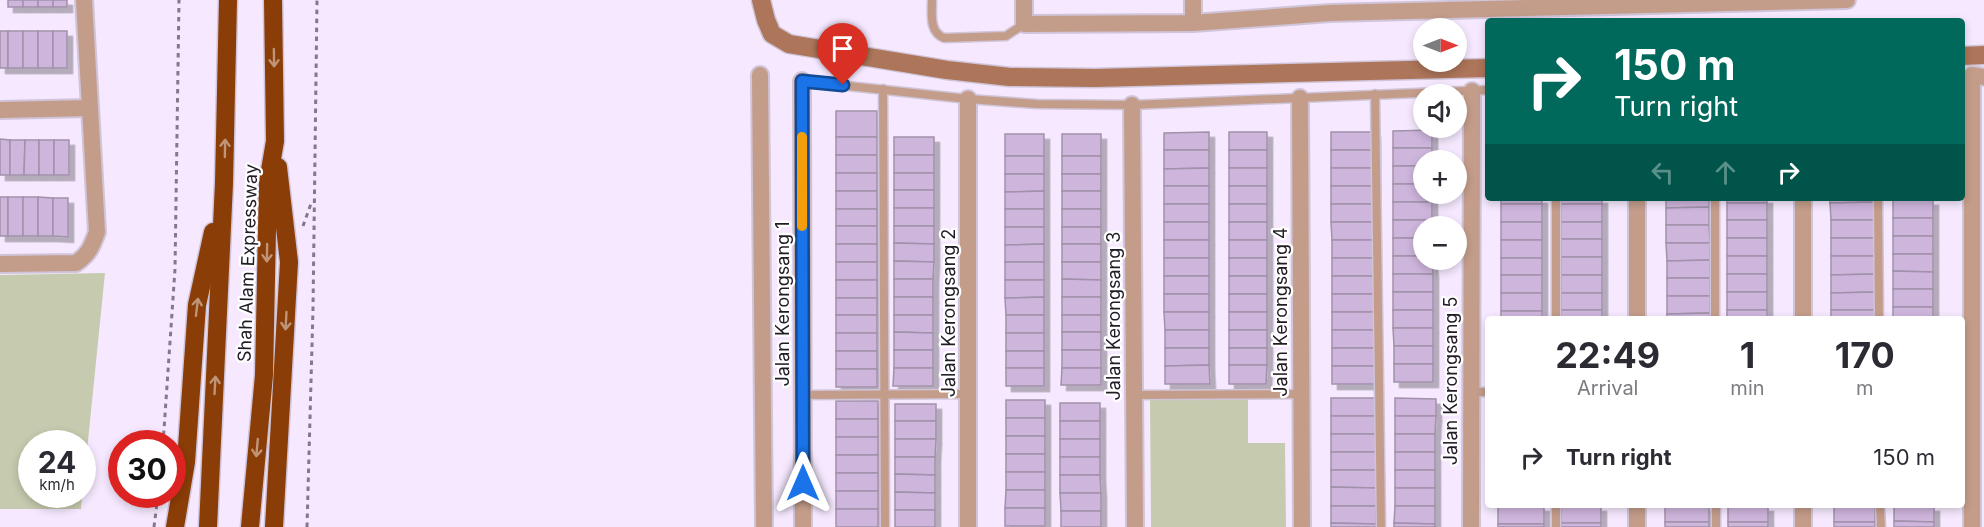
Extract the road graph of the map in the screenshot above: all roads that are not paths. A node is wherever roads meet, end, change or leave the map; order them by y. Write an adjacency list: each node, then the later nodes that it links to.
1 (84, 0): 27 (street)
2 (228, 0): 30 (highway, Shah Alam Expressway, one-way to 2)
3 (273, 0): 29 (highway, Shah Alam Expressway, one-way to 29)
4 (761, 0): 17 (street)
5 (932, 0): 14 (lane)
6 (1024, 0): 14 (street)
7 (1193, 0): 13 (street)
8 (1835, 0): 9 (street); 10 (street)
9 (1847, 0)
10 (1645, 3): 11 (street)
11 (1460, 5): 12 (street)
12 (1330, 7): 13 (street)
13 (1193, 23): 14 (street)
14 (1024, 24)
15 (1984, 55): 16 (street)
16 (1965, 56)
17 (1485, 68)
18 (760, 75): 59 (street)
19 (1973, 76): 42 (street)
20 (802, 81): 21 (lane); 48 (street, Jalan Kerongsang 1)
21 (883, 89): 25 (lane); 45 (lane)
22 (1480, 90): 23 (lane); 43 (street, Jalan Kerongsang 5)
23 (1375, 94): 24 (lane); 65 (lane)
24 (1299, 98): 26 (lane); 47 (street, Jalan Kerongsang 4)
25 (968, 99): 26 (lane); 46 (street, Jalan Kerongsang 2)
26 (1132, 105): 49 (street, Jalan Kerongsang 3)
27 (90, 108): 28 (street); 36 (street)
28 (0, 110)
29 (275, 141): 57 (highway, Shah Alam Expressway, one-way to 57); 58 (highway, one-way to 58)
30 (224, 183): 55 (highway, one-way to 30); 56 (highway, Shah Alam Expressway, one-way to 30)
31 (1556, 201): 37 (lane)
32 (1637, 201): 38 (street)
33 (1715, 201): 39 (lane)
34 (1803, 201): 40 (street)
35 (1878, 201): 41 (lane)
36 (0, 264)
37 (1556, 316)
38 (1637, 316)
39 (1715, 316)
40 (1803, 316)
41 (1879, 316)
42 (1967, 386): 72 (street)
43 (1471, 392): 44 (lane); 66 (street, Jalan Kerongsang 5)
44 (1485, 392)
45 (885, 394): 46 (lane); 48 (lane); 61 (lane)
46 (968, 394): 62 (street, Jalan Kerongsang 2)
47 (1301, 394): 49 (lane); 64 (street, Jalan Kerongsang 4)
48 (802, 395): 60 (street, Jalan Kerongsang 1)
49 (1134, 395): 63 (street, Jalan Kerongsang 3)
50 (1556, 508): 67 (lane)
51 (1637, 508): 68 (street)
52 (1716, 508): 69 (lane)
53 (1803, 508): 70 (street)
54 (1881, 508): 71 (lane)
55 (175, 527)
56 (208, 527)
57 (250, 527)
58 (274, 527)
59 (764, 527)
60 (803, 527)
61 (885, 527)
62 (968, 527)
63 (1135, 527)
64 (1302, 527)
65 (1381, 527)
66 (1471, 527)
67 (1556, 527)
68 (1637, 527)
69 (1716, 527)
70 (1803, 527)
71 (1881, 527)
72 (1972, 527)

